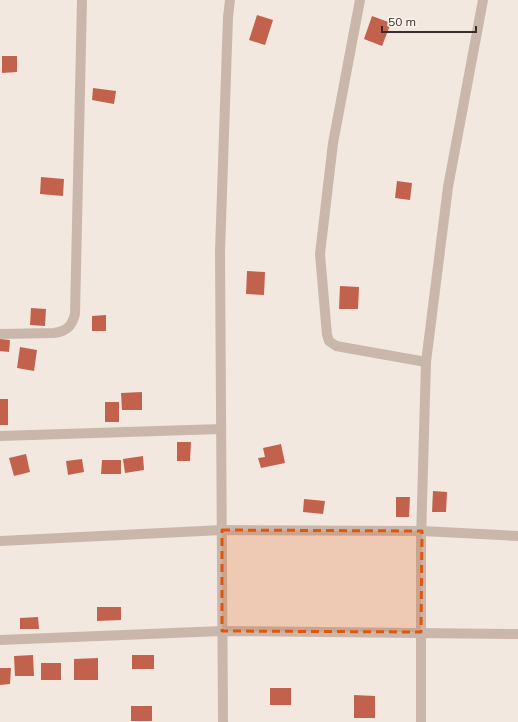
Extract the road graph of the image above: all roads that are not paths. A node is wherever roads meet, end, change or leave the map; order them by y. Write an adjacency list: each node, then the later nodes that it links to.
1 (82, 0): 5 (street)
2 (230, 0): 7 (street)
3 (360, 0): 6 (street)
4 (483, 0): 6 (street)
5 (0, 334)
6 (426, 362): 10 (street)
7 (221, 429): 8 (street); 9 (street)
8 (0, 436)
9 (222, 530): 10 (street); 12 (street); 13 (street)
10 (422, 531): 11 (street); 14 (street)
11 (518, 536)
12 (0, 541)
13 (222, 631): 14 (street); 16 (street); 17 (street)
14 (421, 632): 15 (street); 18 (street)
15 (518, 634)
16 (0, 640)
17 (223, 722)
18 (421, 722)

